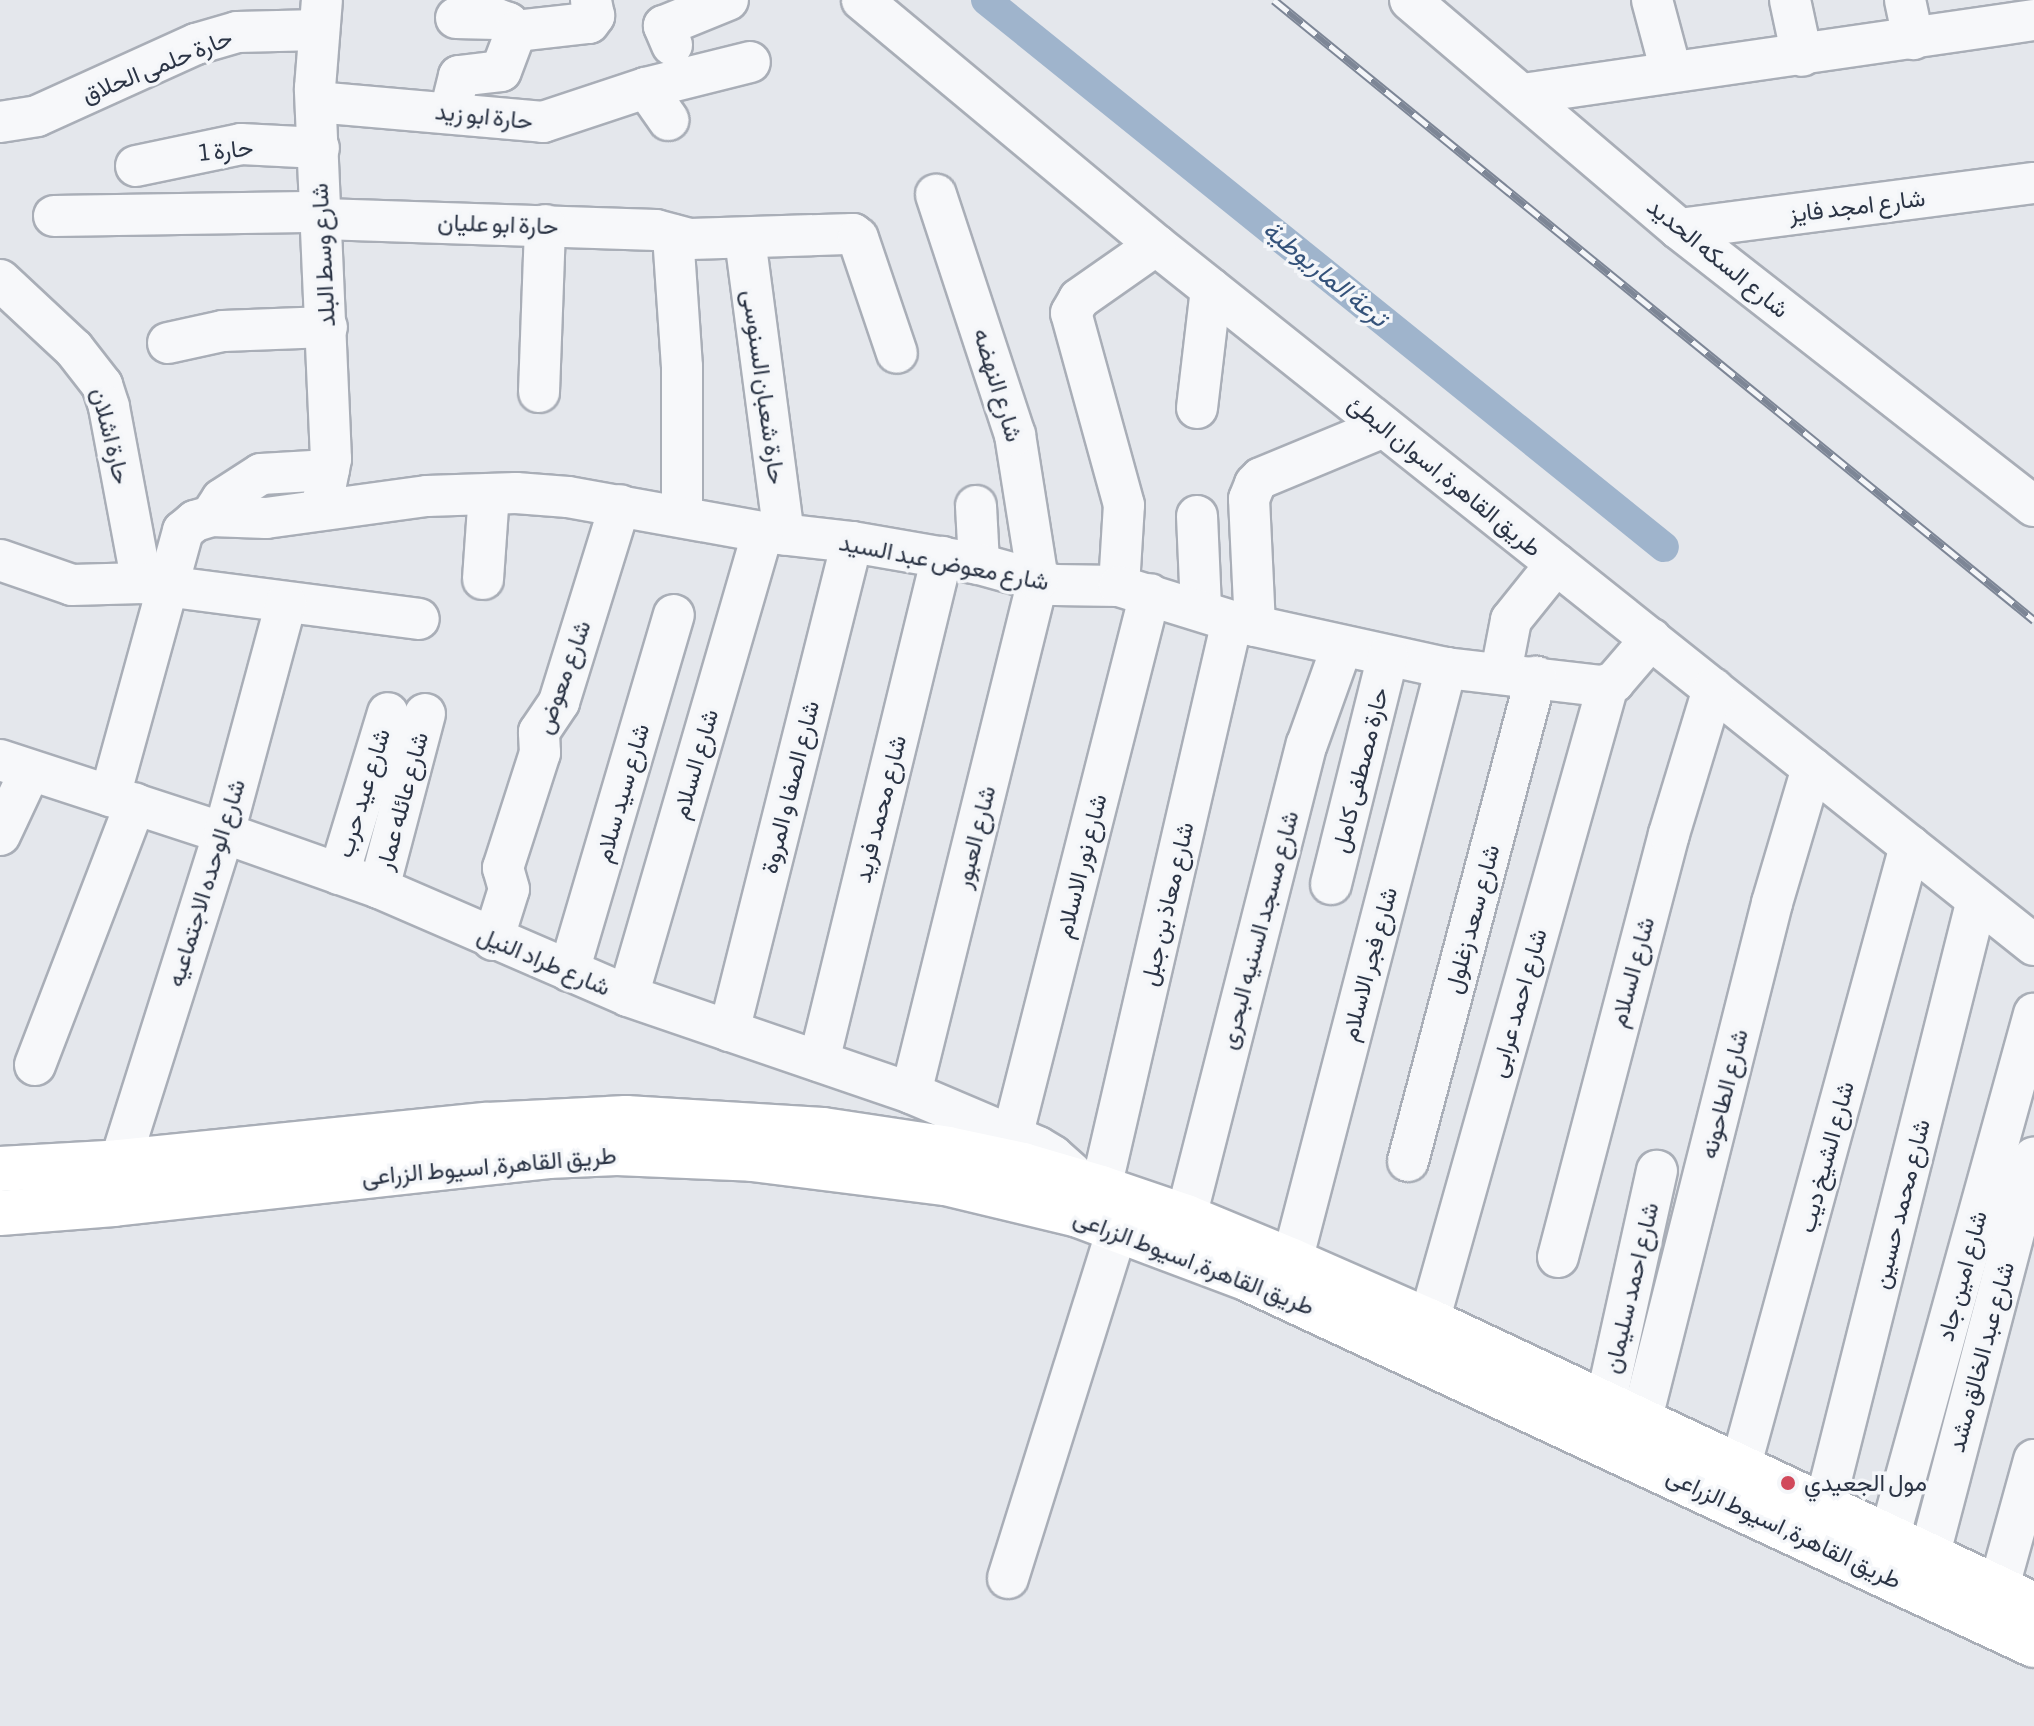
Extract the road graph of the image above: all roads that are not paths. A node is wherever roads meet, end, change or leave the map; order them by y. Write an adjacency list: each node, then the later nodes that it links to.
1 (591, 0): 13 (street)
2 (728, 0): 15 (street)
3 (862, 0): 33 (street, طريق القاهرة, اسوان البطئ)
4 (1410, 0): 19 (street, شارع السكه الحديد)
5 (1652, 0): 18 (street)
6 (1790, 0): 16 (street)
7 (1905, 0): 14 (street)
8 (254, 15): 9 (street, حارة حلمى الحلاق); 22 (street, حارة حلمى الحلاق)
9 (320, 15): 20 (street, شارع وسط البلد)
10 (1964, 15): 12 (street); 14 (street)
11 (456, 18): 13 (street)
12 (2034, 20)
13 (515, 33): 21 (street)
14 (1913, 39): 16 (street)
15 (672, 45)
16 (1802, 56): 18 (street)
17 (750, 62): 21 (street, حارة ابو زيد)
18 (1671, 71): 19 (street)
19 (1523, 94): 30 (street, شارع السكه الحديد)
20 (316, 102): 21 (street, حارة ابو زيد); 23 (street, شارع وسط البلد)
21 (450, 112)
22 (0, 122)
23 (319, 148): 24 (street, حارة 1); 27 (street, شارع وسط البلد)
24 (136, 166)
25 (2034, 183): 30 (street, شارع امجد فايز)
26 (936, 195): 57 (street, شارع النهضه)
27 (322, 215): 28 (street, حارة ابو عليان); 29 (street, حارة ابو عليان); 36 (street, شارع وسط البلد)
28 (54, 216)
29 (545, 225): 31 (street, حارة ابو عليان); 39 (street)
30 (1679, 229): 46 (street, شارع السكه الحديد)
31 (673, 235): 32 (street, حارة ابو عليان); 50 (street)
32 (745, 239): 38 (street, حارة ابو عليان); 51 (street, حارة شعبان السنوسى)
33 (1156, 245): 35 (street, طريق القاهرة, اسوان البطئ); 59 (street, شارع نور الاسلام)
34 (3, 288): 58 (street, حارة اشلان)
35 (1211, 289): 40 (street); 41 (street, طريق القاهرة, اسوان البطئ)
36 (327, 327): 37 (street); 42 (street, شارع وسط البلد)
37 (168, 343)
38 (897, 353)
39 (539, 392)
40 (1197, 408)
41 (1384, 427): 55 (street, طريق القاهرة, اسوان البطئ); 63 (street)
42 (329, 470): 47 (street, شارع وسط البلد); 48 (street)
43 (489, 494): 44 (street, شارع معوض عبد السيد); 47 (street, شارع معوض عبد السيد); 56 (street)
44 (620, 505): 50 (street, شارع معوض عبد السيد); 82 (street, شارع معوض)
45 (976, 506): 54 (street, شارع محمد فريد)
46 (2034, 506)
47 (321, 510): 48 (street, شارع معوض عبد السيد)
48 (211, 516): 58 (street)
49 (1197, 516): 63 (street)
50 (682, 517): 51 (street, شارع معوض عبد السيد)
51 (773, 533): 52 (street, شارع معوض عبد السيد); 85 (street, شارع السلام)
52 (852, 542): 54 (street, شارع معوض عبد السيد); 87 (street, شارع الصفا و المروة)
53 (0, 560): 58 (street)
54 (960, 561): 57 (street, شارع معوض عبد السيد); 88 (street, شارع محمد فريد)
55 (1556, 564): 64 (street, طريق القاهرة, اسوان البطئ); 68 (street, شارع سعد زغلول)
56 (483, 579)
57 (1038, 580): 59 (street, شارع معوض عبد السيد); 90 (street, شارع العبور)
58 (154, 585): 60 (street); 74 (street)
59 (1134, 590): 63 (street, شارع معوض عبد السيد); 91 (street, شارع نور الاسلام)
60 (286, 603): 62 (street); 75 (street, شارع الوحده الاجتماعيه)
61 (674, 615): 84 (street, شارع سيد سلام)
62 (419, 619)
63 (1229, 619): 65 (street, شارع معوض عبد السيد); 97 (street, شارع معاذ بن جبل)
64 (1651, 639): 69 (street); 70 (street, طريق القاهرة, اسوان البطئ)
65 (1342, 646): 66 (street, شارع معوض عبد السيد); 99 (street, شارع مسجد السنيه البحرى)
66 (1388, 656): 67 (street, شارع معوض عبد السيد); 79 (street, حارة مصطفى كامل)
67 (1446, 668): 68 (street, شارع معوض عبد السيد); 102 (street, شارع فجر الاسلام)
68 (1518, 674): 69 (street, شارع معوض عبد السيد); 93 (street, شارع سعد زغلول)
69 (1608, 685): 103 (street, شارع احمد عرابى)
70 (1713, 689): 73 (street, طريق القاهرة, اسوان البطئ); 101 (street, شارع السلام)
71 (406, 713): 78 (street, شارع عيد حرب); 80 (street, شارع عائله عمار)
72 (15, 765): 74 (street, شارع طراد النيل); 76 (street)
73 (1812, 768): 77 (street, طريق القاهرة, اسوان البطئ); 104 (street, شارع الطاحونه)
74 (123, 800): 75 (street, شارع طراد النيل); 89 (street)
75 (224, 833): 78 (street, شارع طراد النيل); 94 (street, شارع الوحده الاجتماعيه)
76 (0, 835)
77 (1910, 846): 81 (street, طريق القاهرة, اسوان البطئ); 106 (street, شارع الشيخ ديب)
78 (339, 874): 80 (street, شارع طراد النيل)
79 (1331, 884)
80 (379, 888): 82 (street, شارع طراد النيل)
81 (1977, 900): 83 (street, طريق القاهرة, اسوان البطئ); 107 (street, شارع محمد حسين)
82 (493, 940): 84 (street, شارع طراد النيل)
83 (2034, 945)
84 (569, 971): 85 (street, شارع طراد النيل)
85 (628, 996): 87 (street, شارع طراد النيل)
86 (2034, 1014): 108 (street, شارع امين جاد)
87 (729, 1031): 88 (street, شارع طراد النيل)
88 (819, 1061): 90 (street, شارع طراد النيل)
89 (35, 1065)
90 (911, 1093): 91 (street, شارع طراد النيل)
91 (1012, 1137): 97 (street, شارع طراد النيل)
92 (2034, 1158): 109 (street, شارع عبد الخالق مشد)
93 (1408, 1161)
94 (120, 1162): 95 (highway, طريق القاهرة, اسيوط الزراعى); 97 (highway, طريق القاهرة, اسيوط الزراعى)
95 (0, 1169)
96 (1657, 1171): 104 (street, شارع احمد سليمان)
97 (1089, 1184): 99 (highway, طريق القاهرة, اسيوط الزراعى)
98 (0, 1213): 100 (highway, طريق القاهرة, اسيوط الزراعى)
99 (1186, 1217): 102 (highway, طريق القاهرة, اسيوط الزراعى)
100 (1118, 1228): 110 (street); 112 (highway, طريق القاهرة, اسيوط الزراعى)
101 (1558, 1257)
102 (1292, 1261): 103 (highway, طريق القاهرة, اسيوط الزراعى)
103 (1429, 1321): 104 (highway, طريق القاهرة, اسيوط الزراعى)
104 (1623, 1413): 106 (highway, طريق القاهرة, اسيوط الزراعى)
105 (2034, 1460): 111 (street)
106 (1740, 1468): 107 (highway, طريق القاهرة, اسيوط الزراعى)
107 (1824, 1508): 108 (highway, طريق القاهرة, اسيوط الزراعى)
108 (1889, 1538): 109 (highway, طريق القاهرة, اسيوط الزراعى)
109 (1929, 1557): 111 (highway, طريق القاهرة, اسيوط الزراعى)
110 (1008, 1578)
111 (2016, 1598)
112 (2034, 1645)

